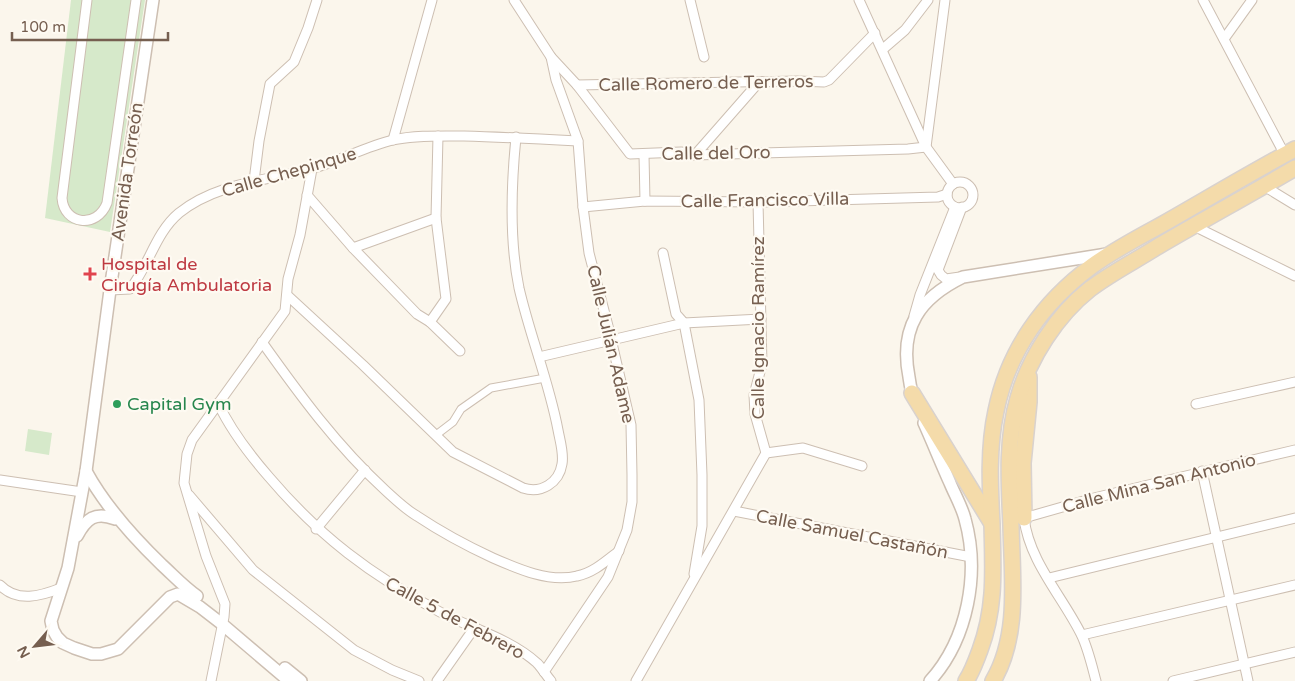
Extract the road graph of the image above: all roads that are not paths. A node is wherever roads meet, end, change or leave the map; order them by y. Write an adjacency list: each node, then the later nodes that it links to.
1 (87, 0): 2 (street)
2 (136, 0)
3 (153, 0): 47 (street, Avenida Torreón)
4 (317, 0): 30 (street)
5 (432, 0): 22 (street)
6 (514, 0): 16 (street)
7 (690, 0): 17 (street)
8 (859, 0): 13 (street)
9 (928, 0): 15 (street)
10 (945, 0): 24 (street)
11 (1203, 0): 14 (street)
12 (1252, 0): 14 (street)
13 (875, 32): 15 (street); 18 (street, Calle Romero de Terreros)
14 (1224, 39): 25 (street)
15 (883, 49): 24 (street)
16 (551, 57): 19 (street, Calle del Oro); 23 (street, Calle Julián Adame)
17 (704, 57)
18 (759, 82): 19 (street, Calle Romero de Terreros); 27 (street)
19 (577, 85): 26 (street, Calle del Oro)
20 (438, 136): 21 (street); 22 (street); 40 (street)
21 (516, 137): 23 (street); 56 (street)
22 (393, 140): 29 (street, Calle Chepinque)
23 (578, 141): 38 (street, Calle Julián Adame)
24 (926, 147): 27 (street, Calle del Oro); 31 (street)
25 (1290, 152): 44 (main road)
26 (644, 154): 27 (street, Calle del Oro); 35 (street)
27 (694, 155)
28 (1295, 168): 32 (main road)
29 (312, 169): 30 (street, Calle Chepinque); 34 (street)
30 (254, 181): 47 (street, Calle Chepinque)
31 (953, 184): 33 (street); 39 (street)
32 (1264, 186): 37 (street); 41 (main road)
33 (947, 194): 36 (street, Calle Francisco Villa); 39 (street)
34 (307, 195): 42 (street); 48 (street)
35 (645, 202): 36 (street, Calle Francisco Villa); 38 (street, Calle Francisco Villa)
36 (758, 202): 49 (street, Calle Ignacio Ramírez)
37 (1295, 205)
38 (583, 207): 53 (street, Calle Julián Adame)
39 (959, 207): 46 (street); 52 (street)
40 (436, 218): 42 (street); 50 (street)
41 (1194, 226): 45 (street); 57 (main road)
42 (353, 248): 50 (street)
43 (663, 253): 51 (street)
44 (1111, 254): 46 (street); 77 (main road)
45 (1295, 276)
46 (963, 277): 52 (street)
47 (110, 290): 68 (street, Avenida Torreón)
48 (287, 296): 54 (street); 63 (street)
49 (761, 319): 51 (street); 65 (street, Calle Ignacio Ramírez)
50 (430, 322): 55 (street)
51 (684, 323): 53 (street); 85 (street)
52 (910, 328): 60 (street)
53 (611, 339): 56 (street); 82 (street, Calle Julián Adame)
54 (262, 342): 61 (street); 67 (street)
55 (460, 351)
56 (539, 357): 58 (street)
57 (1029, 368): 75 (main road); 105 (main road)
58 (545, 378): 63 (street); 63 (street)
59 (1295, 382): 62 (street)
60 (912, 393): 77 (main road); 83 (street)
61 (218, 403): 72 (street); 78 (street, Calle 5 de Febrero)
62 (1196, 404)
63 (436, 435)
64 (1295, 450): 69 (street, Calle Mina San Antonio)
65 (766, 453): 66 (street); 73 (street)
66 (862, 466)
67 (365, 470): 78 (street); 82 (street)
68 (86, 471): 71 (street, Avenida Torreón); 79 (street)
69 (1202, 471): 75 (street, Calle Mina San Antonio); 80 (street)
70 (0, 480): 71 (street)
71 (82, 492): 74 (street); 81 (street, Avenida Torreón)
72 (186, 492): 90 (street); 99 (street)
73 (734, 511): 83 (street, Calle Samuel Castañón); 85 (street)
74 (115, 518): 79 (street); 81 (street)
75 (1024, 518): 84 (street)
76 (1295, 518): 80 (street)
77 (992, 523): 104 (main road)
78 (316, 528): 91 (street, Calle 5 de Febrero)
79 (131, 532): 90 (street)
80 (1217, 538): 84 (street); 89 (street)
81 (73, 543): 88 (street, Avenida Torreón)
82 (619, 551): 95 (street, Calle Julián Adame)
83 (971, 557): 103 (street)
84 (1049, 578): 92 (street)
85 (693, 582): 102 (street)
86 (0, 585): 88 (street)
87 (1295, 585): 89 (street)
88 (61, 588): 90 (street, Avenida Torreón)
89 (1230, 601): 92 (street); 94 (street)
90 (223, 620): 96 (street); 97 (street); 98 (street)
91 (475, 627): 95 (street, Calle 5 de Febrero); 100 (street)
92 (1082, 635): 106 (street)
93 (1295, 652): 94 (street)
94 (1244, 664): 107 (street); 108 (street)
95 (544, 672): 101 (street, Calle 5 de Febrero)
96 (211, 681)
97 (289, 681)
98 (301, 681)
99 (419, 681)
100 (437, 681)
101 (551, 681)
102 (636, 681)
103 (930, 681)
104 (966, 681)
105 (993, 681)
106 (1096, 681)
107 (1173, 681)
108 (1248, 681)

